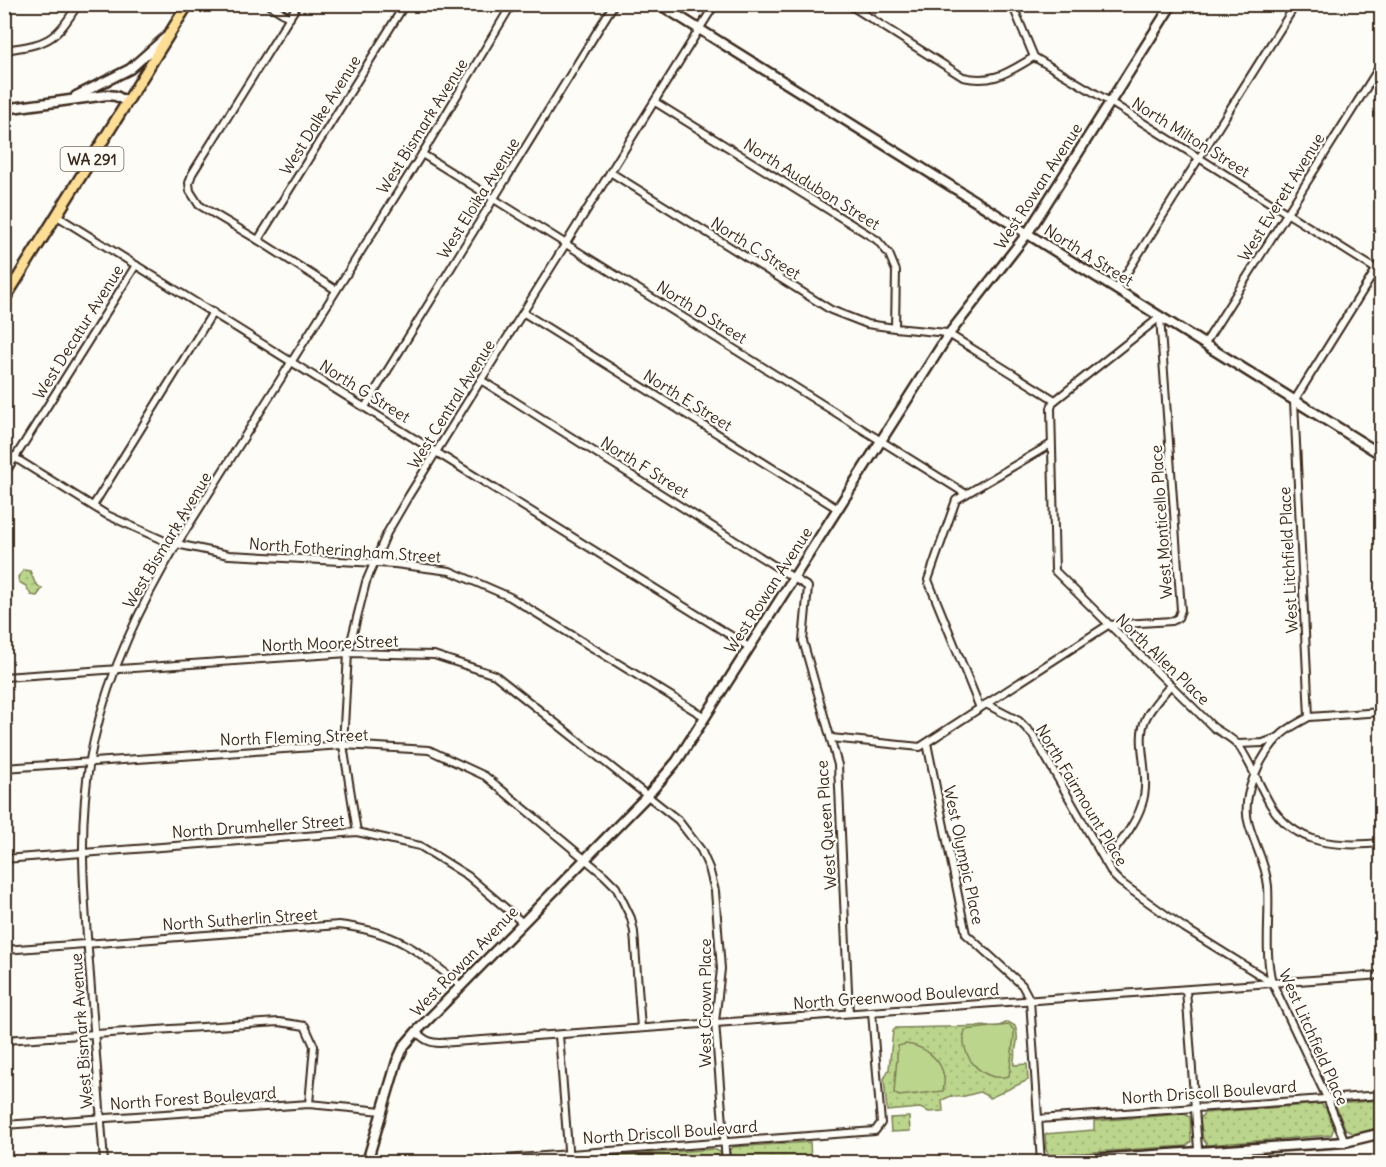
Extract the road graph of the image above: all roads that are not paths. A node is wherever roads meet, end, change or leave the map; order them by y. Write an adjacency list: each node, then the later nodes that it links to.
1 (78, 4): 20 (street)
2 (188, 4): 19 (main road, WA 291)
3 (268, 4): 17 (street)
4 (298, 4): 17 (street)
5 (405, 4): 35 (street, West Dalke Avenue)
6 (502, 4): 15 (street)
7 (614, 4): 31 (street, West Eloika Avenue)
8 (659, 4): 18 (street, North A Street)
9 (715, 4): 18 (street, West Central Avenue)
10 (848, 4): 21 (street)
11 (1012, 4): 21 (street)
12 (1296, 4): 29 (street)
13 (1375, 4): 16 (street)
14 (1168, 6): 26 (street, West Rowan Avenue)
15 (511, 7): 28 (street, West Bismark Avenue)
16 (1382, 9)
17 (290, 18): 35 (street)
18 (700, 30): 25 (street, West Central Avenue); 34 (street, North A Street)
19 (170, 34): 23 (street); 24 (main road, WA 291)
20 (4, 50)
21 (1034, 57): 26 (street, North Milton Street)
22 (1382, 63): 32 (street, West Everett Avenue)
23 (69, 99): 24 (street); 27 (street)
24 (127, 102): 33 (main road, WA 291)
25 (655, 102): 30 (street, West Central Avenue); 46 (street, North Audubon Street)
26 (1110, 102): 29 (street, North Milton Street); 34 (street, West Rowan Avenue)
27 (4, 109)
28 (422, 154): 31 (street, North D Street); 40 (street, West Bismark Avenue)
29 (1198, 158): 32 (street, North Milton Street); 41 (street)
30 (610, 172): 36 (street, West Central Avenue); 46 (street, North C Street)
31 (494, 198): 36 (street, North D Street); 53 (street, West Eloika Avenue)
32 (1286, 213): 39 (street, North Milton Street); 48 (street, West Everett Avenue)
33 (57, 216): 38 (street, North G Street); 42 (main road, WA 291)
34 (1027, 234): 41 (street, North A Street); 47 (street, West Rowan Avenue)
35 (258, 240): 40 (street)
36 (567, 244): 44 (street, West Central Avenue); 54 (street, North D Street)
37 (1382, 260): 39 (street)
38 (136, 265): 43 (street, North G Street); 59 (street, West Decatur Avenue)
39 (1379, 271): 52 (street)
40 (336, 290): 49 (street, West Bismark Avenue)
41 (1116, 290): 45 (street, North A Street)
42 (4, 300)
43 (213, 312): 49 (street, North G Street); 62 (street)
44 (524, 313): 50 (street, West Central Avenue); 63 (street, North E Street)
45 (1160, 317): 48 (street, North A Street); 51 (street); 67 (street, West Monticello Place)
46 (895, 328): 47 (street)
47 (949, 334): 51 (street); 54 (street, West Rowan Avenue)
48 (1204, 345): 52 (street, North A Street)
49 (292, 361): 53 (street, North G Street); 64 (street, West Bismark Avenue)
50 (481, 380): 57 (street, West Central Avenue); 66 (street, North F Street)
51 (1054, 401): 55 (street, North Allen Place)
52 (1294, 401): 58 (street, North A Street); 76 (street, West Litchfield Place)
53 (365, 407): 57 (street, North G Street)
54 (881, 441): 61 (street, North D Street); 63 (street, West Rowan Avenue)
55 (1051, 444): 61 (street); 67 (street, North Allen Place)
56 (4, 451): 59 (street, North Fotheringham Street)
57 (437, 452): 65 (street, West Central Avenue); 68 (street, North G Street)
58 (1382, 455)
59 (15, 458): 60 (street, West Decatur Avenue); 62 (street, North Fotheringham Street)
60 (4, 475)
61 (966, 494): 73 (street)
62 (93, 506): 64 (street, North Fotheringham Street)
63 (838, 509): 66 (street, West Rowan Avenue)
64 (177, 544): 65 (street, North Fotheringham Street); 70 (street, West Bismark Avenue)
65 (373, 564): 69 (street, West Central Avenue); 75 (street, North Fotheringham Street)
66 (794, 577): 68 (street, West Rowan Avenue); 78 (street, West Queen Place)
67 (1108, 625): 72 (street, North Allen Place); 73 (street, West Monticello Place)
68 (749, 647): 75 (street, West Rowan Avenue)
69 (348, 653): 70 (street, North Moore Street); 81 (street, West Central Avenue); 85 (street, North Moore Street)
70 (114, 669): 71 (street, North Moore Street); 82 (street, West Bismark Avenue)
71 (4, 677)
72 (1171, 685): 80 (street, North Allen Place); 91 (street)
73 (983, 706): 79 (street, West Monticello Place); 91 (street, North Fairmount Place)
74 (1382, 712): 76 (street)
75 (705, 717): 85 (street, West Rowan Avenue)
76 (1310, 717): 77 (street, West Litchfield Place)
77 (1279, 737): 80 (street, West Litchfield Place); 84 (street, West Litchfield Place)
78 (831, 738): 79 (street); 101 (street, West Queen Place)
79 (927, 743): 99 (street, West Olympic Place)
80 (1238, 744): 84 (street, North Allen Place)
81 (344, 745): 82 (street, North Fleming Street); 86 (street, West Central Avenue); 90 (street, North Fleming Street)
82 (90, 762): 83 (street, North Fleming Street); 88 (street, West Bismark Avenue)
83 (4, 768)
84 (1255, 776): 87 (street, North Allen Place); 96 (street, West Litchfield Place)
85 (648, 795): 90 (street, West Rowan Avenue); 102 (street, West Crown Place)
86 (357, 832): 88 (street, North Drumheller Street); 92 (street, North Drumheller Street)
87 (1382, 843)
88 (81, 853): 89 (street, North Drumheller Street); 93 (street, West Bismark Avenue)
89 (4, 859)
90 (585, 859): 92 (street, West Rowan Avenue); 103 (street, North Fleming Street)
91 (1105, 862): 96 (street, North Fairmount Place)
92 (523, 923): 97 (street, West Rowan Avenue)
93 (87, 943): 94 (street, North Sutherlin Street); 97 (street, North Sutherlin Street); 105 (street, West Bismark Avenue)
94 (4, 950)
95 (1382, 975): 96 (street, North Greenwood Boulevard)
96 (1272, 982): 98 (street, North Greenwood Boulevard); 109 (street, West Litchfield Place)
97 (461, 986): 104 (street, West Rowan Avenue)
98 (1186, 990): 99 (street, North Greenwood Boulevard); 111 (street)
99 (1030, 1000): 100 (street, North Greenwood Boulevard); 114 (street)
100 (872, 1012): 101 (street, North Greenwood Boulevard); 118 (street, North Driscoll Boulevard)
101 (849, 1013): 102 (street, North Greenwood Boulevard)
102 (715, 1023): 103 (street, North Greenwood Boulevard); 118 (street, West Crown Place)
103 (641, 1028): 106 (street, North Greenwood Boulevard)
104 (416, 1032): 106 (street, North Greenwood Boulevard); 112 (street, West Rowan Avenue)
105 (94, 1033): 107 (street); 110 (street); 113 (street, West Bismark Avenue)
106 (559, 1035): 120 (street)
107 (4, 1040)
108 (1382, 1095): 109 (street, North Driscoll Boulevard)
109 (1327, 1098): 111 (street, North Driscoll Boulevard); 117 (street, West Litchfield Place)
110 (309, 1104): 112 (street, North Forest Boulevard); 113 (street, North Forest Boulevard)
111 (1194, 1109): 114 (street, North Driscoll Boulevard); 119 (street)
112 (382, 1111): 122 (street, West Rowan Avenue)
113 (101, 1118): 115 (street, North Forest Boulevard); 121 (street, West Bismark Avenue)
114 (1038, 1119): 126 (street)
115 (4, 1125)
116 (1382, 1134): 117 (street)
117 (1345, 1142): 119 (street)
118 (724, 1143): 120 (street, North Driscoll Boulevard); 125 (street, West Crown Place)
119 (1198, 1153): 127 (street); 128 (street)
120 (568, 1155): 123 (street, North Driscoll Boulevard); 124 (street)
121 (104, 1162)
122 (367, 1162)
123 (464, 1162)
124 (568, 1162)
125 (726, 1162)
126 (1041, 1162)
127 (1052, 1162)
128 (1199, 1162)

